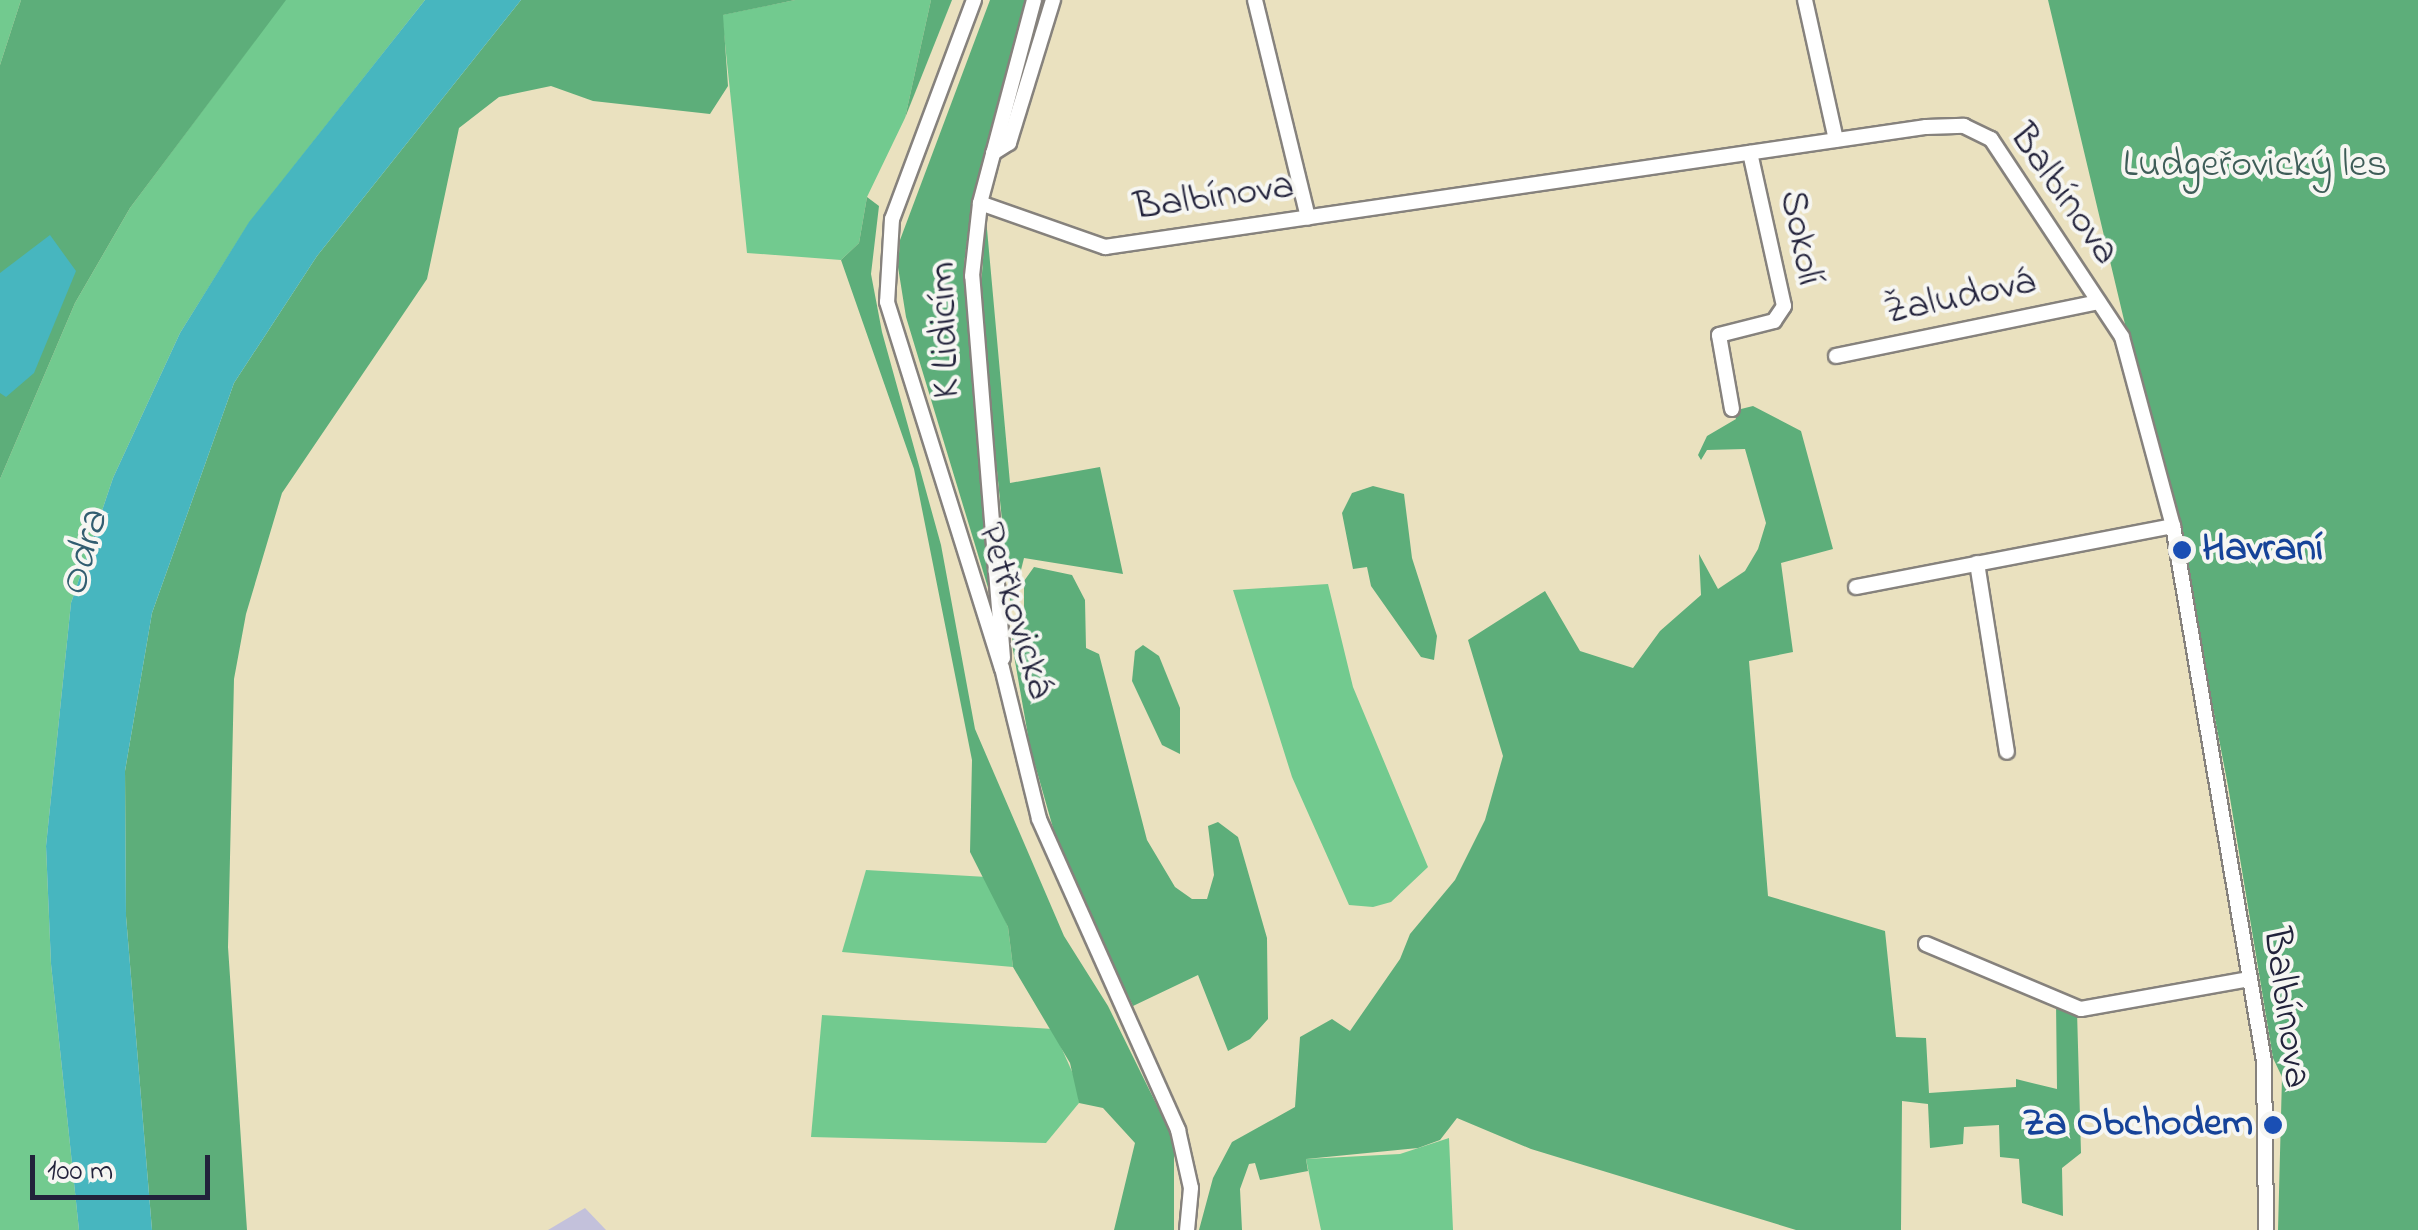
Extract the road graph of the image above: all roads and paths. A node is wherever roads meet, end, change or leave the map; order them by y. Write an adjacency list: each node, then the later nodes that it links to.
1 (974, 0): 17 (street, Petřkovická)
2 (1034, 0): 7 (street, K Lidicím)
3 (1054, 0): 7 (street)
4 (1255, 0): 10 (street)
5 (1804, 0): 6 (street)
6 (1836, 140): 8 (street, Balbínova); 11 (street, Balbínova)
7 (993, 153): 9 (street, K Lidicím)
8 (1750, 153): 10 (street, Balbínova); 13 (street, Sokolí)
9 (980, 203): 10 (street, Balbínova); 17 (street, K Lidicím)
10 (1308, 218)
11 (2098, 302): 12 (street, Žaludová); 14 (street, Balbínova)
12 (1836, 356)
13 (1732, 409)
14 (2173, 526): 15 (street); 20 (street, Balbínova)
15 (1977, 562): 16 (street); 18 (street)
16 (1856, 587)
17 (1001, 664): 21 (street, Petřkovická)
18 (2007, 752)
19 (1926, 944): 20 (street)
20 (2249, 979): 22 (street, Balbínova)
21 (1187, 1230)
22 (2266, 1230)

